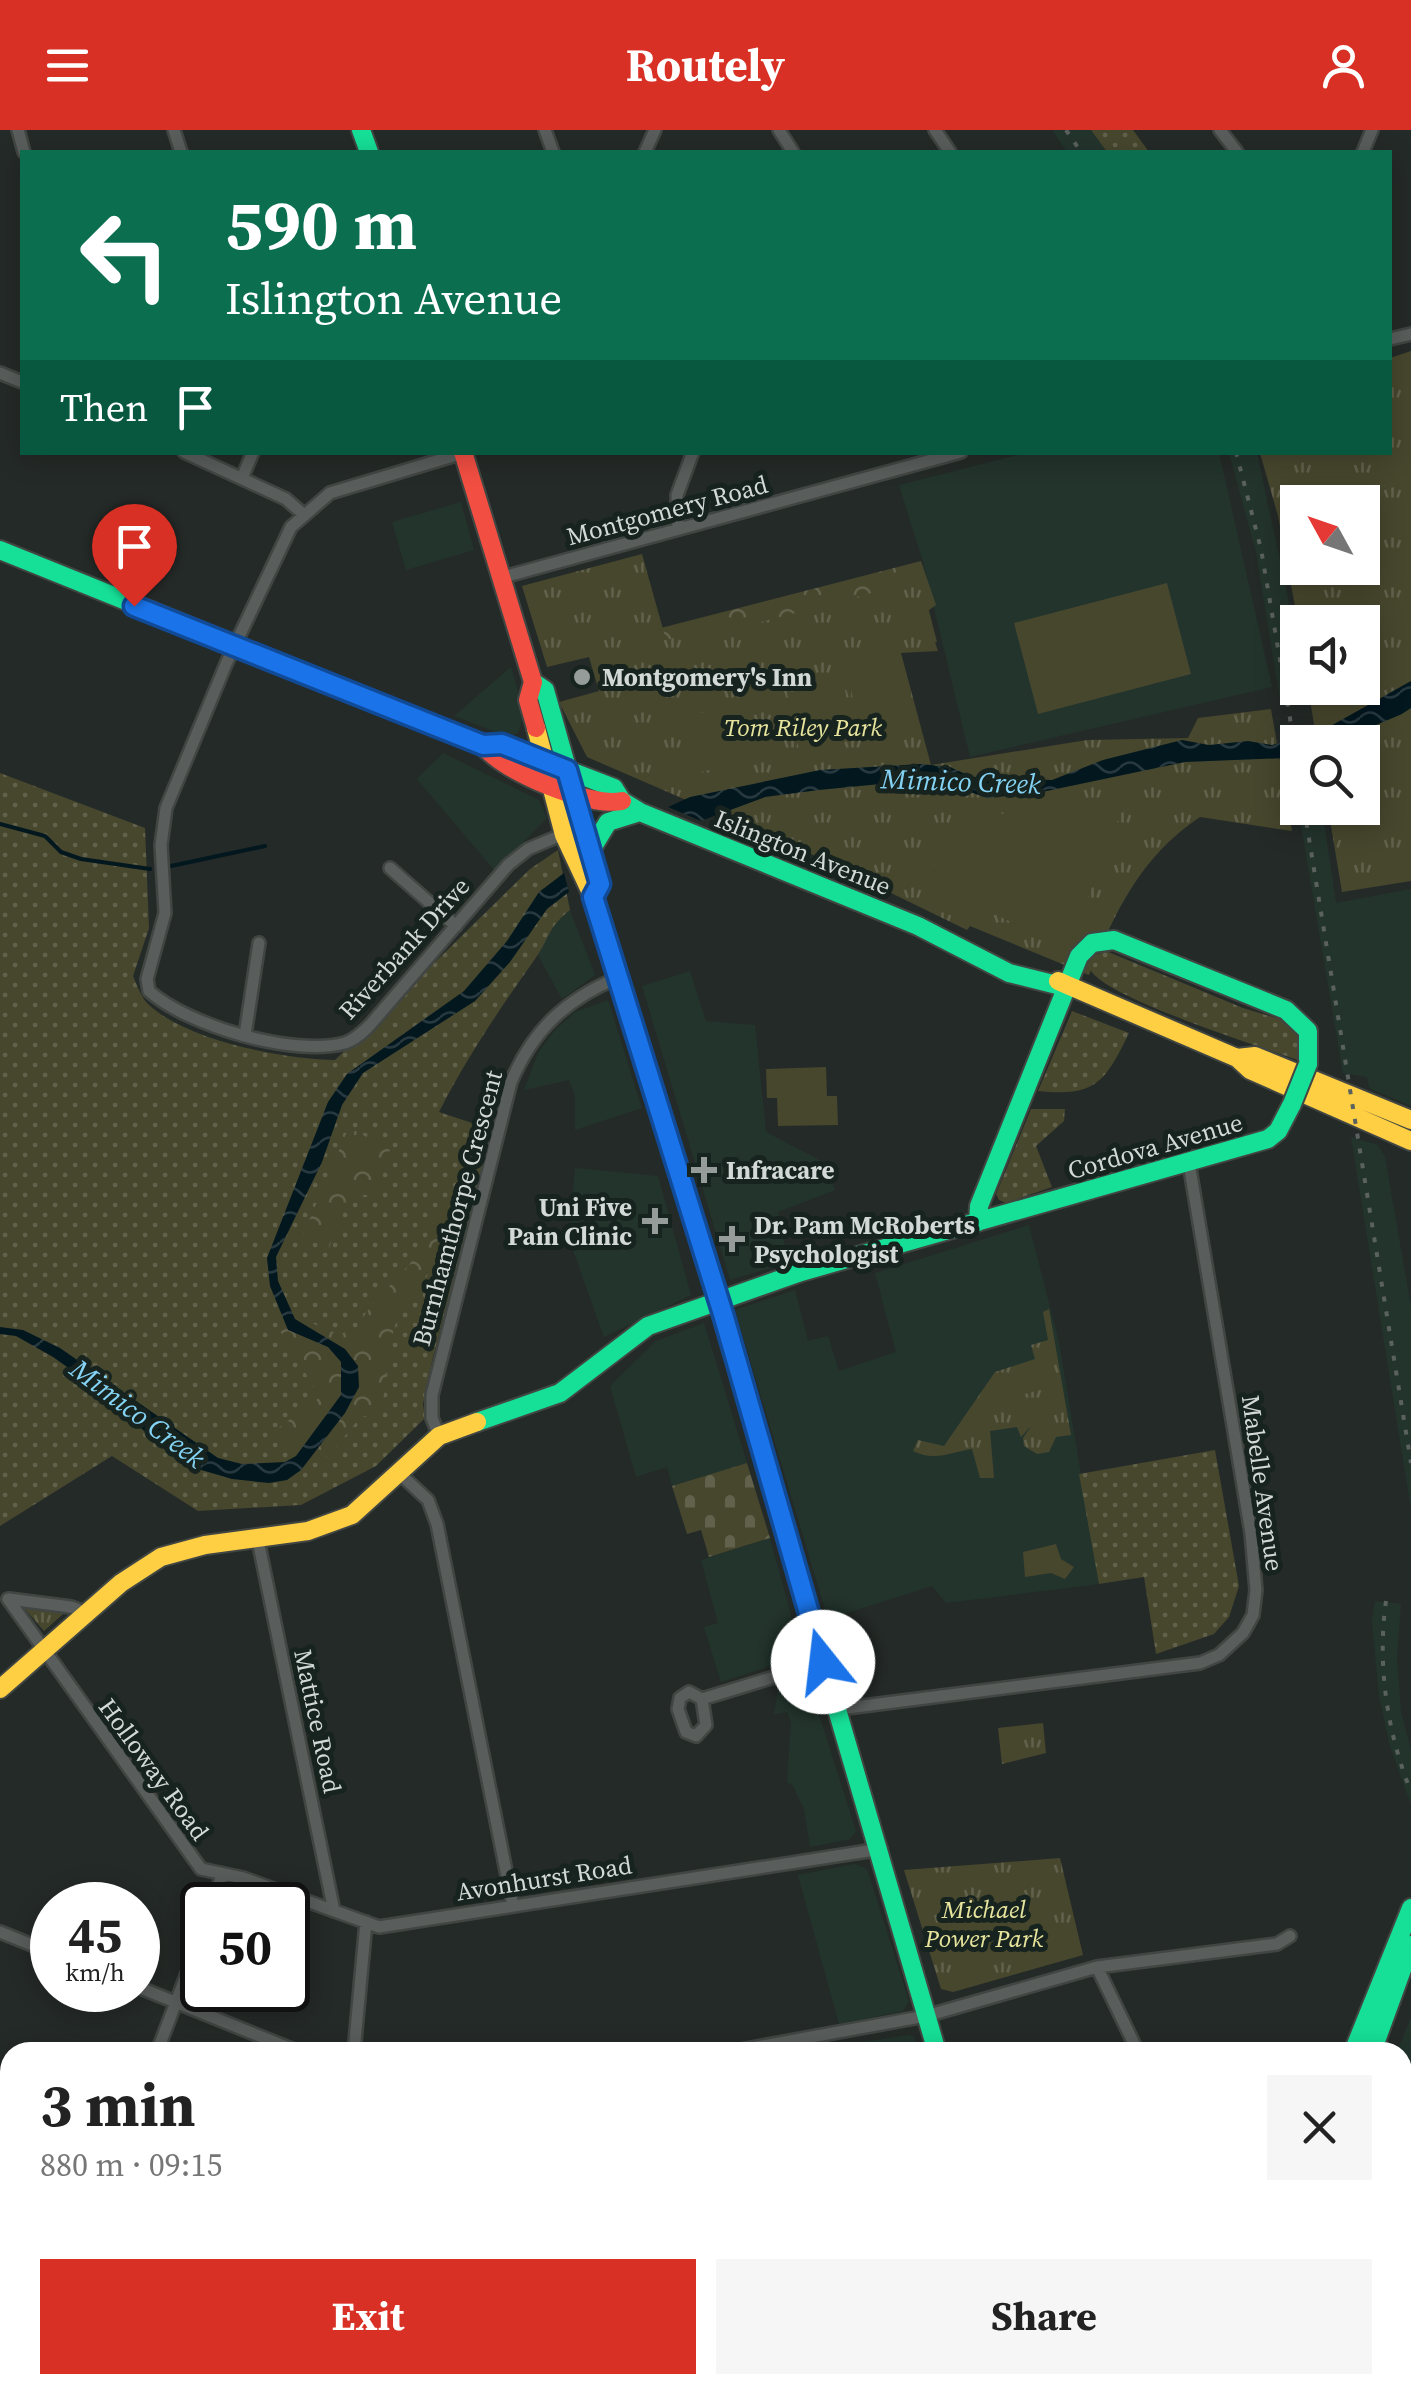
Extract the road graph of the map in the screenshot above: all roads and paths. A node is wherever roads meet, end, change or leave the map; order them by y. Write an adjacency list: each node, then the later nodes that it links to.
1 (191, 455): 7 (street)
2 (251, 455): 7 (street)
3 (456, 455): 8 (street)
4 (464, 455): 11 (main road)
5 (692, 455): 9 (street)
6 (950, 455): 9 (street, Montgomery Road)
7 (242, 478): 8 (street)
8 (303, 514): 12 (street)
9 (678, 529): 11 (street, Montgomery Road)
10 (0, 550): 12 (main road, Islington Avenue)
11 (500, 578): 13 (main road)
12 (234, 648): 15 (main road, Islington Avenue); 30 (street, Riverbank Drive)
13 (533, 682): 14 (main road); 17 (main road)
14 (535, 723): 15 (main road); 16 (main road)
15 (492, 744): 16 (main road, Islington Avenue); 18 (main road, Islington Avenue)
16 (546, 762): 17 (main road, Islington Avenue); 18 (main road)
17 (567, 770): 19 (main road); 20 (main road, Islington Avenue)
18 (552, 784): 19 (main road, Islington Avenue); 22 (main road)
19 (574, 793): 20 (main road, Islington Avenue); 23 (main road)
20 (622, 801): 21 (main road, Islington Avenue)
21 (640, 812): 23 (main road); 29 (main road, Islington Avenue)
22 (566, 833): 25 (main road); 26 (street, Riverbank Drive)
23 (591, 850): 25 (main road)
24 (390, 868): 26 (street)
25 (593, 897): 28 (main road)
26 (456, 926): 30 (street, Riverbank Drive)
27 (260, 943): 30 (street)
28 (617, 978): 36 (main road); 37 (street, Burnhamthorpe Crescent)
29 (1065, 988): 31 (main road, Islington Avenue); 34 (main road, Cordova Avenue, bridge); 35 (main road, Cordova Avenue)
30 (245, 1034)
31 (1237, 1058): 32 (main road, Islington Avenue); 33 (main road, Islington Avenue)
32 (1411, 1120)
33 (1411, 1141)
34 (1189, 1163): 35 (main road, Cordova Avenue); 46 (street, Mabelle Avenue)
35 (978, 1222): 36 (main road, Cordova Avenue)
36 (718, 1299): 37 (main road, Cordova Avenue); 43 (main road)
37 (439, 1436): 38 (main road)
38 (399, 1473): 39 (main road); 50 (street)
39 (258, 1540): 41 (main road); 52 (street, Mattice Road)
40 (4, 1598): 41 (street); 42 (street, Holloway Road)
41 (87, 1614): 42 (main road)
42 (43, 1652): 44 (main road); 48 (street, Holloway Road)
43 (823, 1662): 45 (street); 46 (main road)
44 (0, 1689)
45 (702, 1699)
46 (839, 1709): 47 (main road)
47 (881, 1848): 50 (street, Avonhurst Road); 62 (main road)
48 (221, 1876): 49 (street); 52 (street, Avonhurst Road)
49 (219, 1882)
50 (513, 1906): 53 (street, Avonhurst Road)
51 (1411, 1908): 69 (main road)
52 (334, 1911): 53 (street, Avonhurst Road)
53 (366, 1922): 65 (street)
54 (0, 1932): 56 (street)
55 (1290, 1936): 58 (street)
56 (30, 1944)
57 (1411, 1946): 70 (main road)
58 (1097, 1967): 62 (street); 68 (street)
59 (160, 1996): 61 (street)
60 (180, 1998): 61 (street)
61 (178, 2004): 63 (street); 64 (street)
62 (926, 2016): 66 (street); 67 (main road)
63 (161, 2042)
64 (274, 2042)
65 (355, 2042)
66 (784, 2042)
67 (934, 2042)
68 (1133, 2042)
69 (1357, 2042)
70 (1376, 2042)

